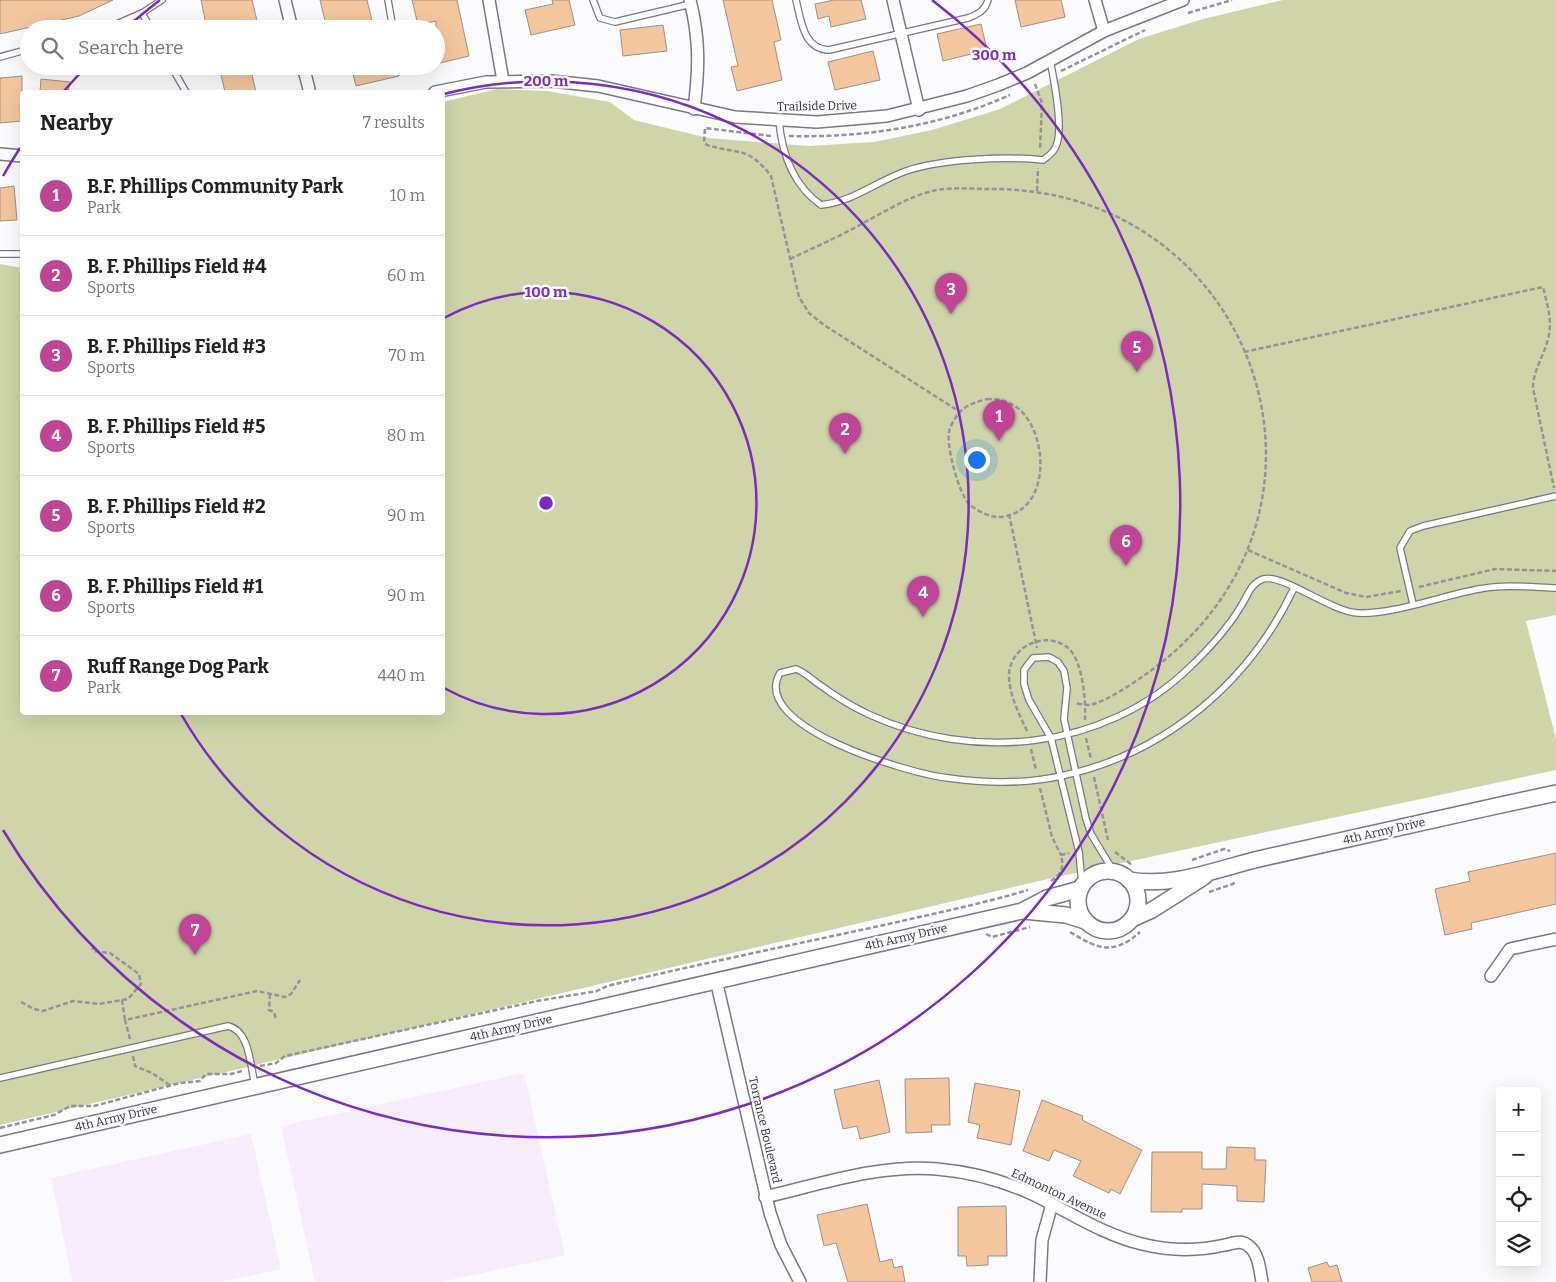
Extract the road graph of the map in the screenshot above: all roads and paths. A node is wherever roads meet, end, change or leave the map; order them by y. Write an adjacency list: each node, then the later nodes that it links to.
1 (162, 0): 12 (lane)
2 (285, 0): 15 (street)
3 (388, 0): 16 (lane)
4 (489, 0): 24 (street)
5 (593, 0): 11 (lane)
6 (796, 0): 18 (lane)
7 (892, 0): 18 (street)
8 (988, 0): 18 (lane)
9 (1095, 0): 17 (street)
10 (1183, 0): 17 (street, Trailside Drive)
11 (691, 2): 29 (street)
12 (142, 14): 13 (lane); 14 (lane)
13 (127, 20)
14 (146, 20)
15 (290, 20)
16 (391, 20)
17 (1104, 31): 21 (street, Trailside Drive)
18 (900, 34): 30 (street)
19 (20, 52): 20 (lane)
20 (0, 57)
21 (1050, 60): 30 (street, Trailside Drive); 35 (lane)
22 (176, 75): 27 (lane)
23 (305, 75): 26 (street)
24 (503, 81): 28 (street, Trailside Drive); 29 (street, Trailside Drive)
25 (1035, 84): 35 (path)
26 (309, 89)
27 (185, 90)
28 (444, 90)
29 (694, 110): 31 (street, Trailside Drive)
30 (919, 110): 31 (street, Trailside Drive)
31 (779, 121): 35 (lane)
32 (706, 128): 39 (path)
33 (0, 154): 34 (street)
34 (20, 156)
35 (1039, 160): 36 (path)
36 (1037, 191): 39 (path); 40 (path)
37 (0, 254): 38 (lane)
38 (20, 254)
39 (790, 259): 41 (path)
40 (1244, 352): 42 (path); 48 (path)
41 (960, 412): 43 (path); 43 (path)
42 (1556, 495): 46 (lane)
43 (1009, 514): 47 (path)
44 (1294, 588): 46 (lane); 49 (lane); 51 (lane)
45 (1556, 588): 46 (lane)
46 (1412, 604)
47 (1039, 656): 48 (lane); 50 (lane)
48 (1066, 702): 49 (lane)
49 (1067, 734): 50 (lane); 51 (lane)
50 (1051, 738): 52 (lane); 52 (lane)
51 (1075, 772): 52 (lane); 55 (lane)
52 (1060, 776): 58 (lane)
53 (1556, 792): 54 (street, 4th Army Drive)
54 (1212, 871): 56 (street, 4th Army Drive); 63 (street, 4th Army Drive)
55 (1114, 872): 56 (street, 4th Army Drive); 58 (street, 4th Army Drive)
56 (1129, 880): 63 (street)
57 (1233, 884): 59 (path)
58 (1081, 887): 60 (street, 4th Army Drive); 61 (street)
59 (1203, 894)
60 (1022, 911): 61 (street, 4th Army Drive); 71 (street, 4th Army Drive)
61 (1084, 921): 63 (street, 4th Army Drive)
62 (889, 924): 78 (path)
63 (1137, 925): 65 (path)
64 (1032, 926): 66 (path)
65 (1062, 928)
66 (992, 938)
67 (1556, 939): 69 (street)
68 (92, 945): 73 (path)
69 (1491, 976)
70 (300, 980): 72 (path)
71 (716, 980): 81 (street, 4th Army Drive); 84 (street, Torrance Boulevard)
72 (270, 994): 75 (path); 76 (path)
73 (122, 1000): 74 (path); 76 (path)
74 (21, 1002)
75 (276, 1019)
76 (125, 1020): 77 (path)
77 (132, 1048): 78 (lane); 79 (lane); 80 (path)
78 (251, 1068): 80 (path); 81 (lane)
79 (0, 1078)
80 (171, 1086): 82 (path)
81 (255, 1087): 83 (street, 4th Army Drive)
82 (0, 1128)
83 (0, 1145)
84 (766, 1197): 85 (street, Edmonton Avenue); 86 (street, Torrance Boulevard)
85 (1052, 1204): 87 (street); 88 (street, Edmonton Avenue)
86 (800, 1282)
87 (1040, 1282)
88 (1262, 1282)

